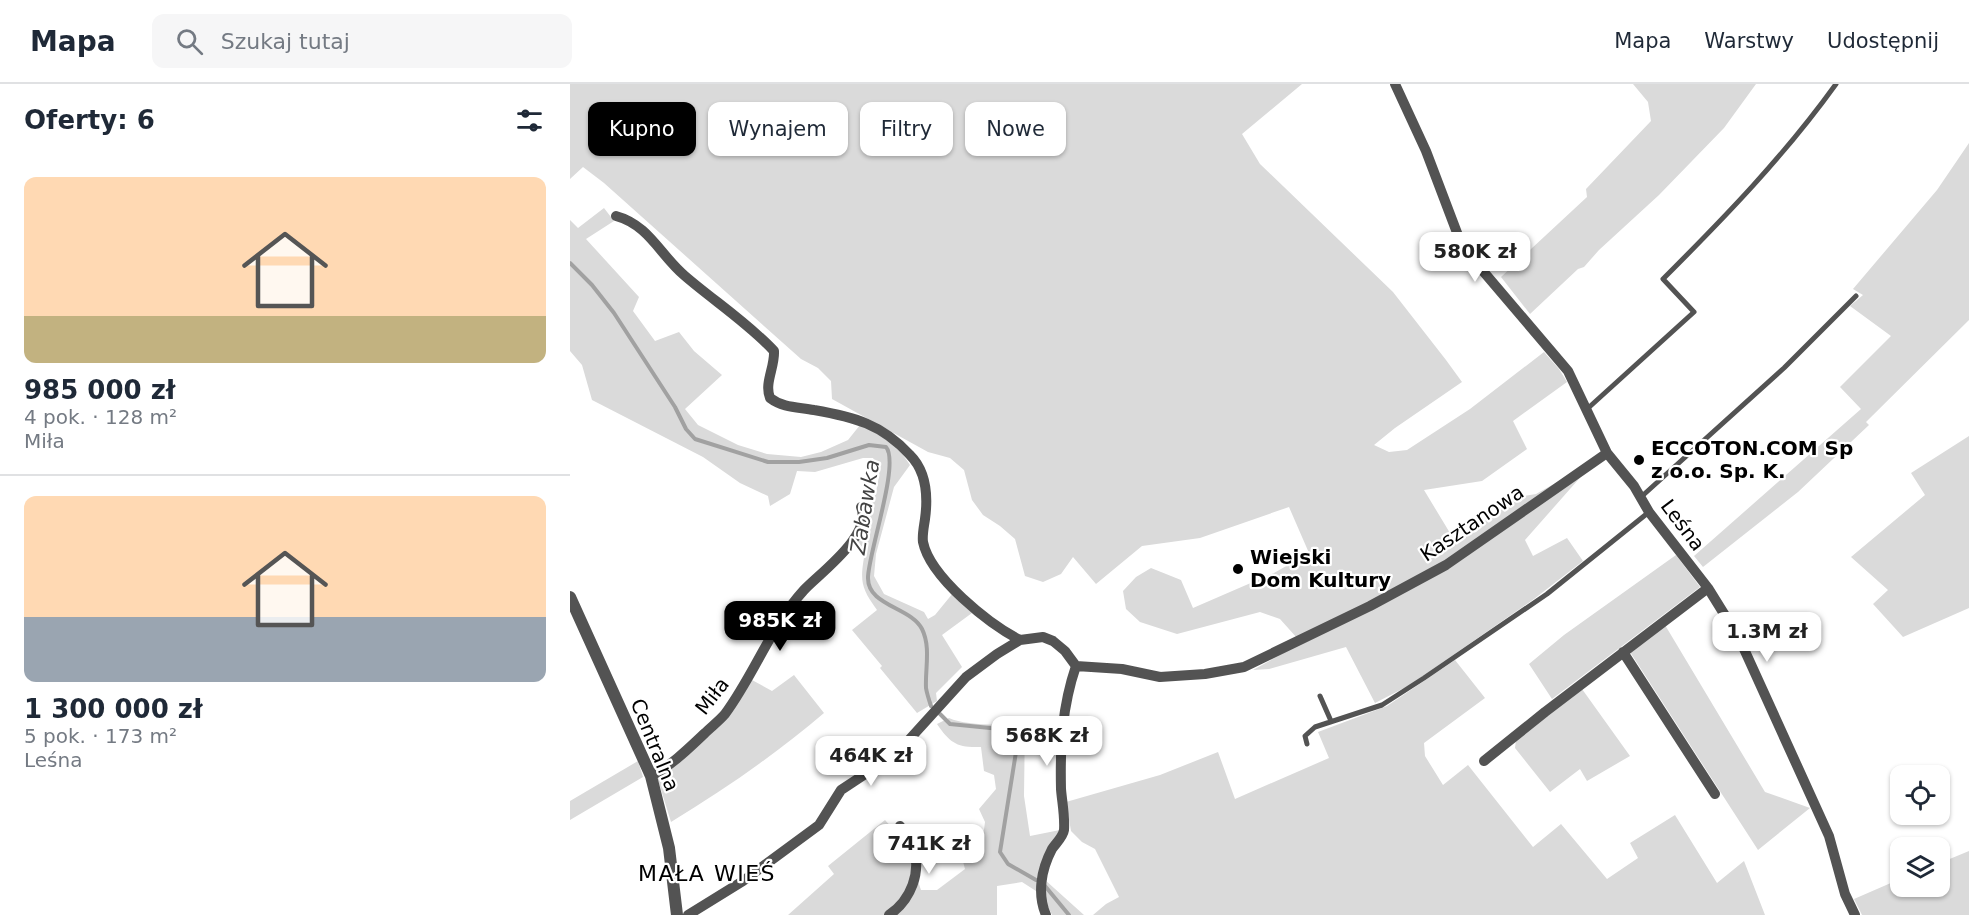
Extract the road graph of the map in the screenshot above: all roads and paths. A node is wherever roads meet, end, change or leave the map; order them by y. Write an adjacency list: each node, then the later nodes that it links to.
1 (1395, 84): 5 (street, Leśna)
2 (1836, 84): 5 (lane)
3 (616, 216): 12 (street)
4 (1856, 296): 7 (lane)
5 (1586, 410): 6 (street, Leśna)
6 (1606, 453): 7 (street, Leśna); 14 (street, Kasztanowa)
7 (1641, 497): 9 (street, Leśna)
8 (861, 507): 19 (street, Miła)
9 (1649, 512): 10 (street, Leśna); 16 (lane)
10 (1708, 588): 13 (street); 26 (street, Leśna)
11 (570, 597): 19 (street, Centralna)
12 (1020, 640): 14 (street); 23 (street)
13 (1623, 652): 18 (street); 20 (street)
14 (1076, 666): 25 (street)
15 (1320, 696): 16 (lane)
16 (1331, 721): 17 (lane)
17 (1307, 744)
18 (1484, 761)
19 (651, 776): 22 (street, Centralna)
20 (1715, 794)
21 (900, 826): 24 (street)
22 (677, 915)
23 (688, 915)
24 (889, 915)
25 (1046, 915)
26 (1855, 915)

